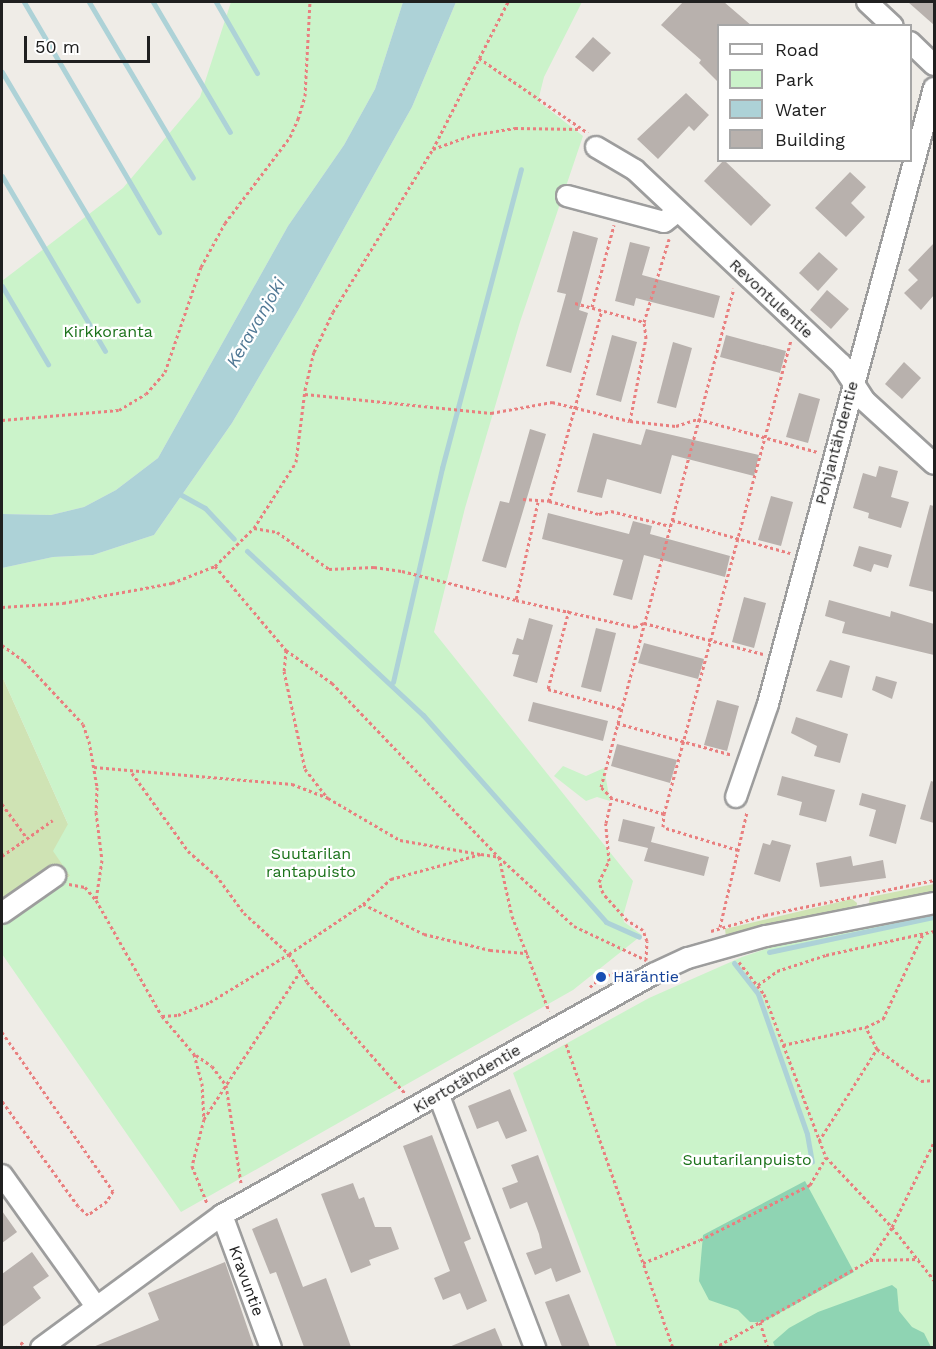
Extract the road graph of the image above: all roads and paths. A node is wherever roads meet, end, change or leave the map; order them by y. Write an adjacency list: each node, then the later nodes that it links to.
1 (310, 2): 26 (path)
2 (508, 2): 6 (path)
3 (867, 2): 4 (street)
4 (890, 24)
5 (912, 44): 7 (street)
6 (479, 58): 9 (path); 11 (path)
7 (934, 65)
8 (934, 88): 22 (street, Pohjantähdentie)
9 (581, 129): 10 (path); 11 (path)
10 (596, 147): 14 (street, Revontulentie)
11 (433, 149): 23 (path)
12 (567, 196): 13 (street)
13 (618, 210): 14 (street); 18 (path)
14 (677, 212): 22 (street, Revontulentie)
15 (671, 234): 20 (path)
16 (735, 284): 25 (path)
17 (575, 303): 18 (path)
18 (592, 307): 19 (path)
19 (602, 310): 20 (path); 24 (path)
20 (644, 322): 27 (path)
21 (792, 335): 28 (path)
22 (853, 386): 29 (street, Pohjantähdentie); 30 (street, Revontulentie)
23 (304, 394): 24 (path); 36 (path)
24 (572, 409): 27 (path); 32 (path)
25 (698, 419): 27 (path); 28 (path); 34 (path)
26 (2, 420)
27 (630, 421)
28 (766, 437): 29 (path); 37 (path)
29 (834, 456): 38 (street, Pohjantähdentie)
30 (934, 464)
31 (523, 499): 33 (path)
32 (549, 501): 33 (path); 35 (path)
33 (538, 502): 40 (path)
34 (672, 520): 35 (path); 37 (path)
35 (670, 526): 43 (path)
36 (254, 528): 39 (path); 40 (path)
37 (738, 538): 38 (path); 44 (path)
38 (807, 557): 47 (street, Pohjantähdentie)
39 (215, 566): 41 (path); 46 (path)
40 (516, 600): 42 (path)
41 (2, 607)
42 (569, 609): 43 (path); 48 (path)
43 (644, 623): 44 (path); 48 (path)
44 (710, 640): 47 (path); 50 (path)
45 (2, 645): 52 (path)
46 (286, 650): 55 (path); 64 (path)
47 (779, 659): 51 (street, Pohjantähdentie)
48 (621, 709): 49 (path)
49 (617, 722): 50 (path); 56 (path)
50 (684, 742): 51 (path); 58 (path)
51 (751, 760): 54 (street, Pohjantähdentie)
52 (94, 767): 53 (path); 66 (path)
53 (132, 773): 55 (path); 74 (path)
54 (740, 790): 61 (path)
55 (328, 798): 62 (path)
56 (612, 798): 58 (path); 64 (path)
57 (2, 804): 60 (path)
58 (664, 814): 61 (path)
59 (52, 820): 60 (path)
60 (27, 838): 63 (path)
61 (738, 850): 72 (path)
62 (481, 854): 64 (path); 68 (path)
63 (2, 856)
64 (500, 857): 73 (path)
65 (55, 876): 66 (path); 69 (street)
66 (96, 900): 78 (path)
67 (934, 903): 72 (street, Kiertotähdentie)
68 (363, 904): 73 (path); 74 (path)
69 (2, 914)
70 (934, 931): 71 (path)
71 (923, 934): 76 (path); 79 (path)
72 (724, 948): 76 (path); 88 (street, Kiertotähdentie)
73 (528, 953): 77 (path)
74 (289, 954): 75 (path); 78 (path)
75 (301, 970): 86 (path); 87 (path)
76 (758, 984): 82 (path)
77 (551, 1015)
78 (162, 1016): 84 (path)
79 (866, 1027): 82 (path); 83 (path)
80 (2, 1032): 89 (path)
81 (565, 1042): 100 (path)
82 (783, 1044): 91 (path)
83 (877, 1049): 85 (path); 91 (path)
84 (194, 1054): 86 (path); 90 (path)
85 (934, 1080)
86 (225, 1085): 90 (path); 95 (path)
87 (406, 1095)
88 (439, 1096): 96 (street, Kiertotähdentie); 106 (street)
89 (2, 1101)
90 (204, 1119): 96 (path)
91 (819, 1141): 93 (path)
92 (934, 1142): 97 (path)
93 (826, 1157): 97 (path); 100 (path)
94 (2, 1176): 102 (street)
95 (242, 1185)
96 (215, 1210): 102 (street, Kiertotähdentie); 105 (street, Kravuntie)
97 (892, 1227): 98 (path); 99 (path)
98 (919, 1259): 99 (path); 101 (path)
99 (870, 1260): 103 (path)
100 (643, 1263): 107 (path)
101 (934, 1280)
102 (95, 1305): 104 (street, Kiertotähdentie)
103 (760, 1322): 108 (path); 109 (path)
104 (41, 1347)
105 (271, 1347)
106 (535, 1347)
107 (673, 1347)
108 (714, 1347)
109 (768, 1347)

